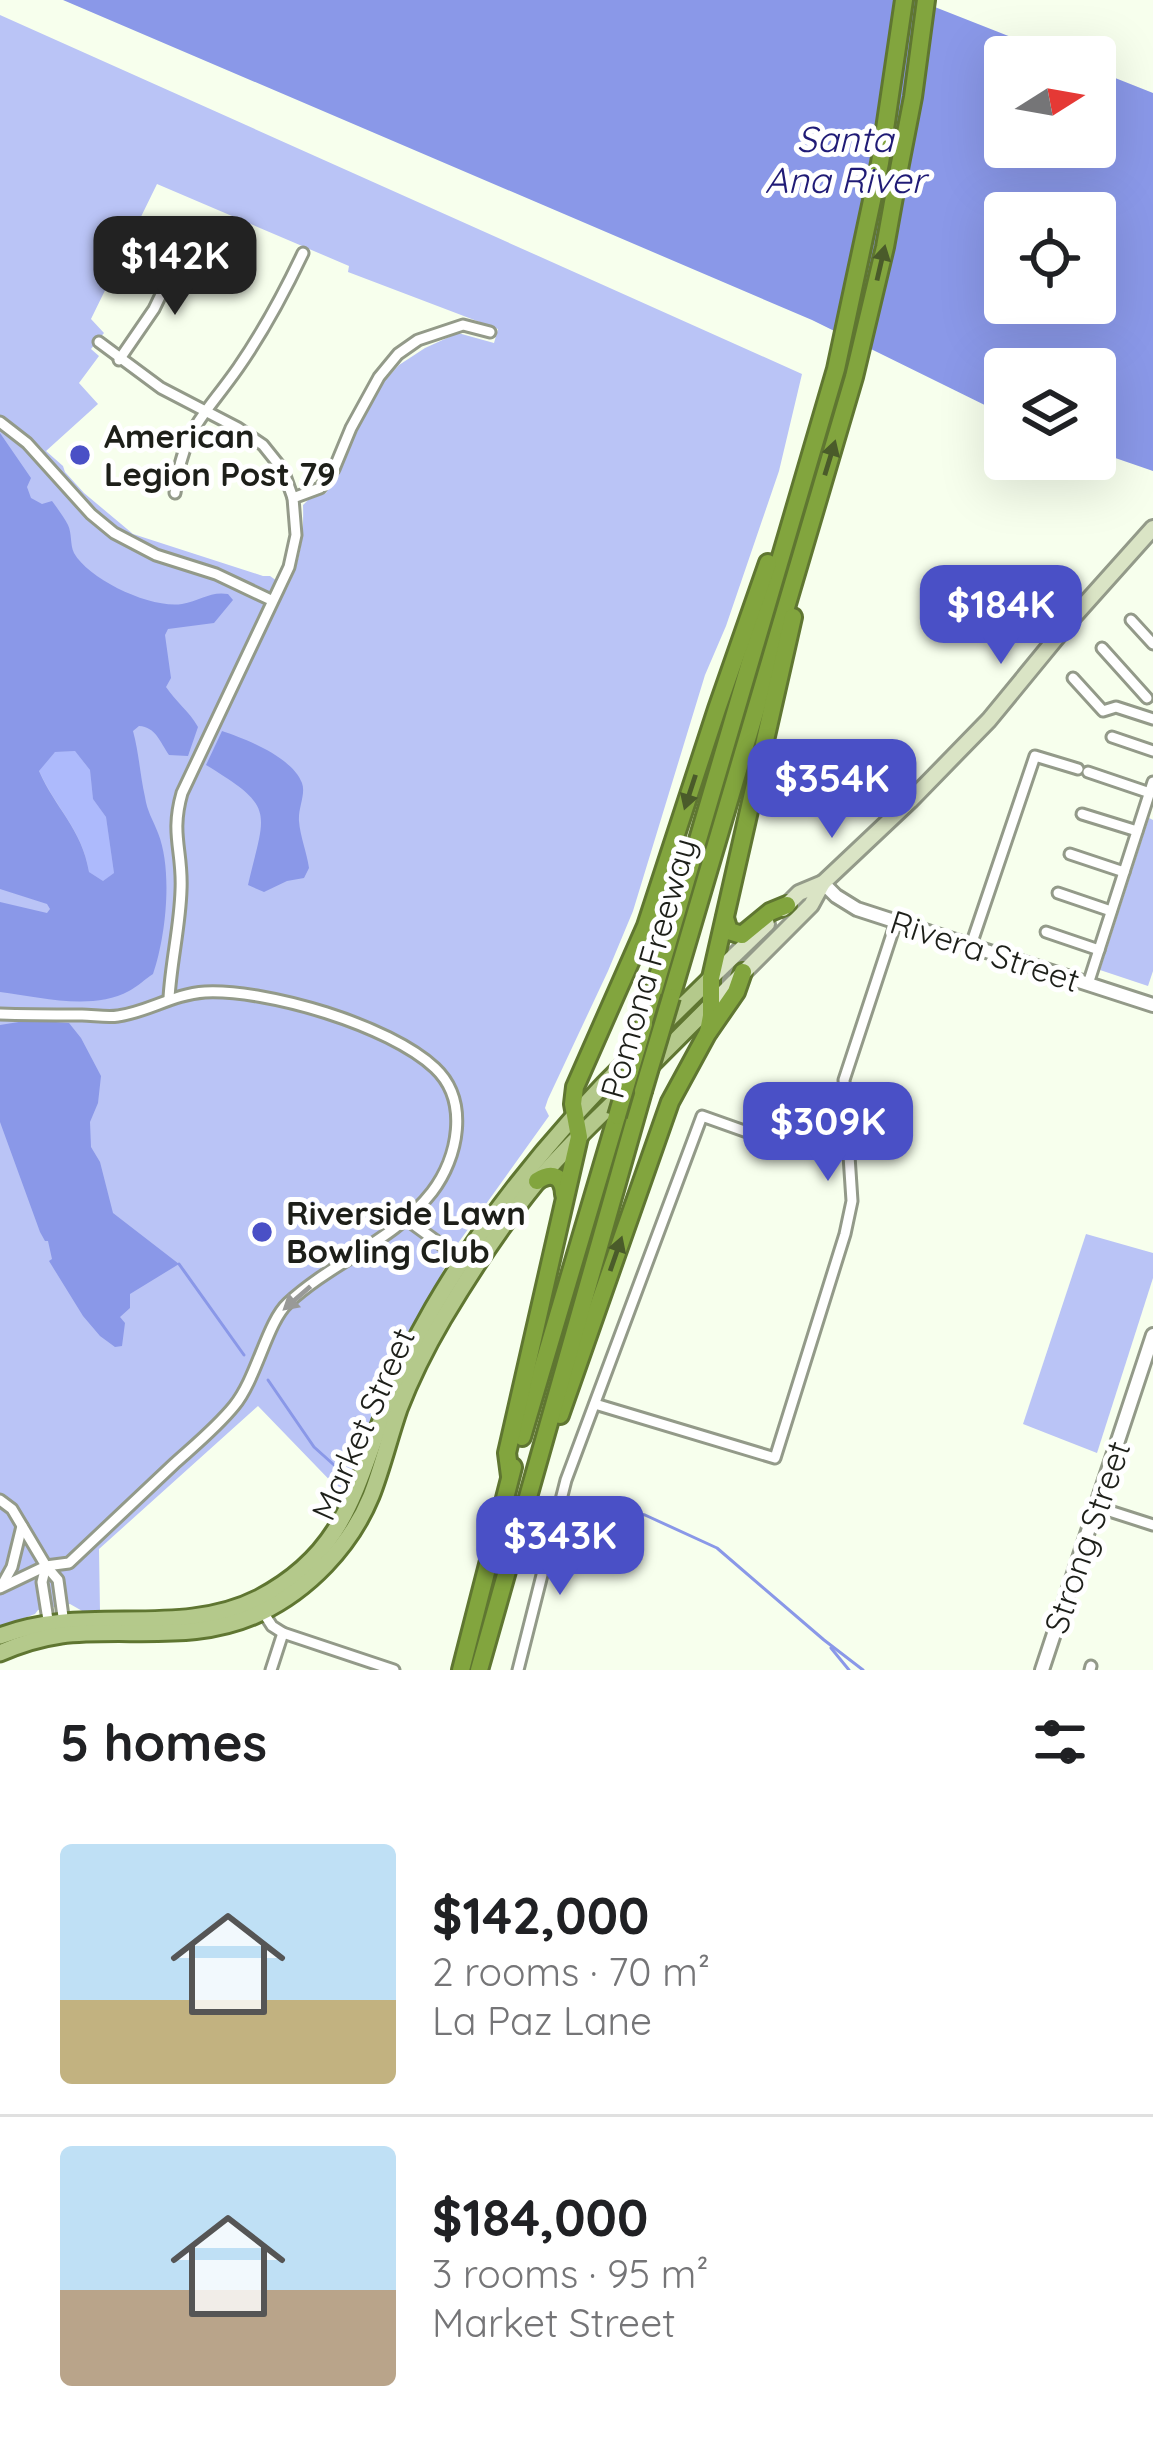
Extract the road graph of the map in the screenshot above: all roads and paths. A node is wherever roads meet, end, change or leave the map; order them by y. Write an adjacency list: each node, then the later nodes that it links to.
1 (904, 0): 12 (highway, Pomona Freeway)
2 (926, 0): 14 (highway, Pomona Freeway, one-way to 2)
3 (184, 249): 7 (street)
4 (303, 253): 8 (street)
5 (490, 332): 11 (street)
6 (99, 342): 7 (street)
7 (119, 360): 8 (street)
8 (205, 410): 10 (street); 11 (street)
9 (0, 422): 15 (street)
10 (176, 493)
11 (293, 497): 15 (street)
12 (790, 526): 48 (highway, one-way to 48); 58 (highway, Pomona Freeway, bridge)
13 (1153, 528): 31 (main road, Market Street)
14 (806, 539): 35 (highway); 59 (highway, Pomona Freeway, bridge)
15 (271, 600): 43 (street)
16 (1132, 620): 17 (street)
17 (1153, 644)
18 (1102, 648): 20 (street)
19 (1073, 678): 21 (street)
20 (1150, 695): 21 (street)
21 (1131, 712): 22 (street)
22 (1153, 719)
23 (1112, 737): 24 (street)
24 (1153, 751)
25 (1151, 788): 26 (street); 38 (street)
26 (1149, 809): 28 (street)
27 (1082, 814): 28 (street)
28 (1137, 831): 30 (street)
29 (1070, 854): 30 (street)
30 (1124, 872): 34 (street)
31 (823, 884): 33 (main road, Market Street); 36 (street, Rivera Street); 40 (main road, Market Street)
32 (1058, 893): 34 (street)
33 (787, 905): 35 (highway); 41 (main road, Market Street)
34 (1111, 911): 39 (street)
35 (725, 918): 41 (highway)
36 (896, 922): 38 (street, Rivera Street); 50 (street)
37 (1046, 932): 39 (street)
38 (971, 945): 42 (street, Rivera Street)
39 (1099, 950): 42 (street)
40 (743, 972): 45 (main road, Market Street); 47 (highway)
41 (711, 978): 45 (highway); 48 (main road, Market Street)
42 (1088, 983): 44 (street, Rivera Street)
43 (170, 998): 46 (street); 53 (street)
44 (1153, 1005)
45 (710, 1006): 47 (highway); 49 (main road, Market Street)
46 (0, 1014)
47 (707, 1034): 59 (highway, one-way to 47)
48 (576, 1112): 49 (highway); 54 (main road, Market Street)
49 (580, 1137): 51 (main road, Market Street); 52 (highway)
50 (849, 1151): 57 (street); 57 (street)
51 (537, 1181): 52 (highway); 54 (main road, Market Street)
52 (565, 1201): 58 (highway)
53 (406, 1220): 54 (street); 64 (street, one-way to 64)
54 (468, 1264): 66 (main road, Market Street)
55 (1153, 1335): 56 (street, Strong Street)
56 (1148, 1374): 61 (street, Strong Street)
57 (595, 1403): 76 (street)
58 (510, 1476): 74 (highway, Pomona Freeway)
59 (530, 1481): 75 (highway, Pomona Freeway)
60 (0, 1500): 63 (street)
61 (1097, 1507): 62 (street); 77 (street, Strong Street)
62 (1153, 1525)
63 (22, 1526): 64 (street); 65 (street)
64 (46, 1566): 65 (street); 67 (street)
65 (0, 1588)
66 (259, 1606): 67 (main road, Market Street); 68 (street)
67 (57, 1628): 69 (main road, Market Street); 70 (main road, Market Street)
68 (284, 1633): 71 (street); 72 (street)
69 (0, 1636)
70 (0, 1653)
71 (372, 1666): 73 (street)
72 (271, 1670)
73 (394, 1670)
74 (461, 1670)
75 (478, 1670)
76 (518, 1670)
77 (1042, 1670)

